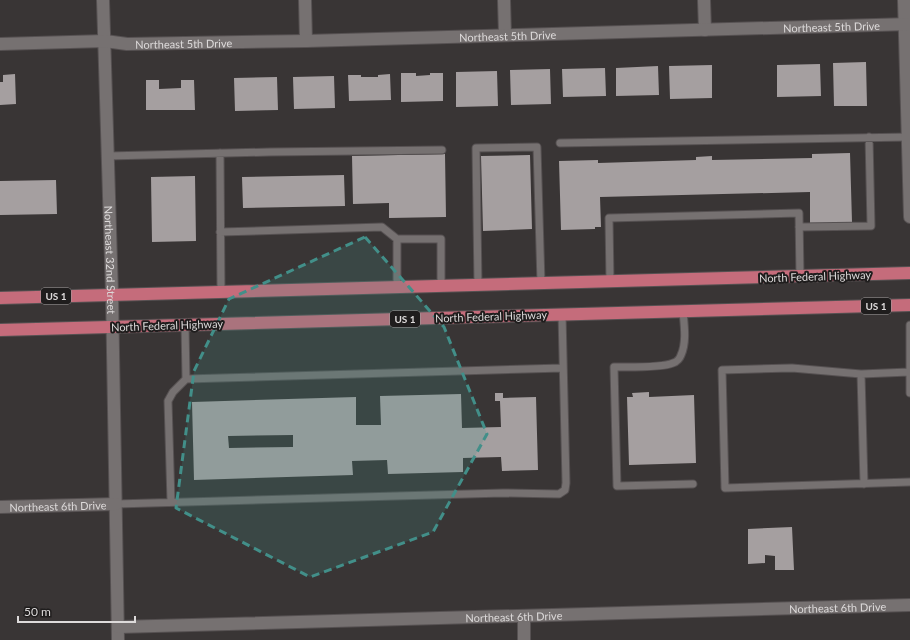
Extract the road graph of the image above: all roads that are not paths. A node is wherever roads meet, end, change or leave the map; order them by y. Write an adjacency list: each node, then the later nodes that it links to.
1 (103, 0): 9 (street, Northeast 32nd Street)
2 (305, 0): 10 (street)
3 (504, 0): 8 (street)
4 (704, 0): 7 (street)
5 (904, 0): 6 (street)
6 (907, 24): 7 (street, Northeast 5th Drive); 13 (street)
7 (705, 30): 8 (street, Northeast 5th Drive)
8 (505, 35): 10 (street, Northeast 5th Drive)
9 (105, 40): 10 (street, Northeast 5th Drive); 11 (street, Northeast 5th Drive); 17 (street, Northeast 32nd Street)
10 (306, 41)
11 (0, 44)
12 (869, 137): 13 (lane); 14 (lane); 19 (lane)
13 (909, 137): 18 (street)
14 (560, 144)
15 (442, 150): 16 (lane)
16 (220, 153): 17 (lane); 20 (lane)
17 (108, 156): 30 (street, Northeast 32nd Street)
18 (910, 217)
19 (799, 227): 23 (lane); 24 (lane)
20 (220, 232): 21 (lane); 29 (lane)
21 (397, 240): 27 (lane); 28 (lane)
22 (910, 273): 23 (main road, North Federal Highway / US 1)
23 (800, 276): 24 (main road, North Federal Highway / US 1)
24 (610, 281): 25 (main road, North Federal Highway / US 1)
25 (541, 283): 26 (main road, North Federal Highway / US 1); 26 (lane)
26 (478, 285): 27 (main road, North Federal Highway / US 1)
27 (441, 286): 28 (main road, North Federal Highway / US 1)
28 (397, 287): 29 (main road, North Federal Highway / US 1)
29 (221, 292): 30 (main road, North Federal Highway / US 1)
30 (112, 294): 31 (main road, North Federal Highway / US 1); 37 (street, Northeast 32nd Street)
31 (0, 298)
32 (910, 305): 33 (main road, North Federal Highway / US 1)
33 (683, 311): 34 (main road, North Federal Highway / US 1); 45 (lane)
34 (562, 314): 35 (main road, North Federal Highway / US 1); 39 (lane)
35 (185, 325): 37 (main road, North Federal Highway / US 1); 42 (lane)
36 (910, 325): 40 (lane)
37 (112, 327): 38 (main road, North Federal Highway / US 1); 48 (street, Northeast 32nd Street)
38 (0, 330)
39 (563, 368): 42 (lane); 47 (lane)
40 (909, 372): 41 (lane); 43 (lane)
41 (861, 374): 46 (lane); 46 (lane)
42 (186, 379): 47 (lane)
43 (910, 393)
44 (910, 482): 46 (lane)
45 (693, 484)
46 (864, 484)
47 (171, 502): 48 (lane)
48 (116, 504): 49 (street, Northeast 6th Drive); 52 (street, Northeast 32nd Street)
49 (0, 507)
50 (910, 605): 51 (street, Northeast 6th Drive)
51 (524, 616): 52 (street, Northeast 6th Drive); 54 (street)
52 (118, 627): 53 (street, Northeast 32nd Street)
53 (118, 640)
54 (524, 640)

